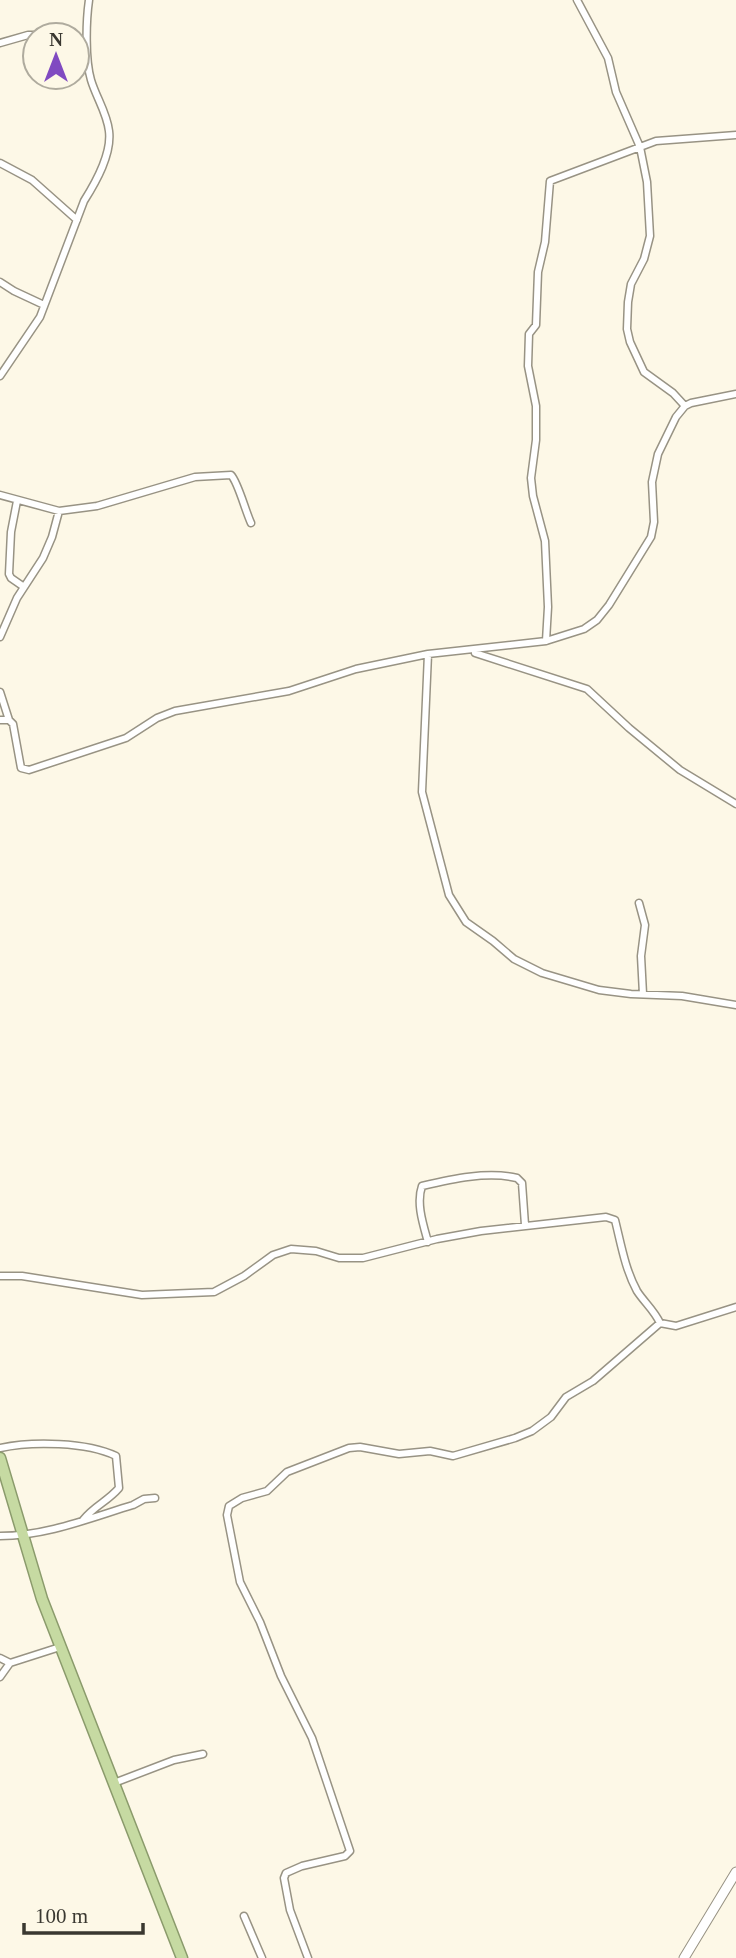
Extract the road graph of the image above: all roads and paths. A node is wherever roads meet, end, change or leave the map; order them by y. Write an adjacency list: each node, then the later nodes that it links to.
1 (89, 0): 3 (street)
2 (577, 0): 8 (street)
3 (87, 21)
4 (21, 37): 5 (street)
5 (0, 43)
6 (91, 80): 10 (street)
7 (736, 135): 8 (street)
8 (640, 147): 15 (street); 22 (street)
9 (0, 163): 10 (street)
10 (77, 220): 12 (street)
11 (0, 282): 12 (street)
12 (44, 304): 13 (street)
13 (0, 376)
14 (736, 394): 15 (street)
15 (685, 406): 22 (street)
16 (0, 495): 17 (street)
17 (17, 501): 18 (street); 20 (street)
18 (59, 511): 19 (street); 20 (street)
19 (251, 523)
20 (24, 587): 21 (street)
21 (0, 637)
22 (546, 641): 23 (street)
23 (470, 651): 24 (street); 28 (street)
24 (428, 654): 27 (street); 30 (street)
25 (0, 692): 27 (street)
26 (0, 720): 27 (street)
27 (9, 720)
28 (736, 804)
29 (639, 903): 30 (street)
30 (643, 994): 31 (street)
31 (736, 1005)
32 (525, 1225): 33 (street); 33 (street); 36 (street)
33 (428, 1241): 34 (street)
34 (0, 1276)
35 (736, 1307): 36 (street)
36 (660, 1323): 53 (street)
37 (0, 1448): 40 (street)
38 (0, 1458): 42 (highway)
39 (155, 1498): 40 (street)
40 (83, 1520): 42 (street)
41 (0, 1535): 42 (street)
42 (23, 1536): 43 (highway)
43 (60, 1647): 45 (street); 48 (highway)
44 (0, 1658): 45 (street)
45 (10, 1662): 46 (street)
46 (0, 1677)
47 (203, 1754): 48 (street)
48 (114, 1783): 51 (highway)
49 (736, 1873): 54 (main road)
50 (244, 1916): 52 (street)
51 (182, 1958)
52 (262, 1958)
53 (308, 1958)
54 (684, 1958)

